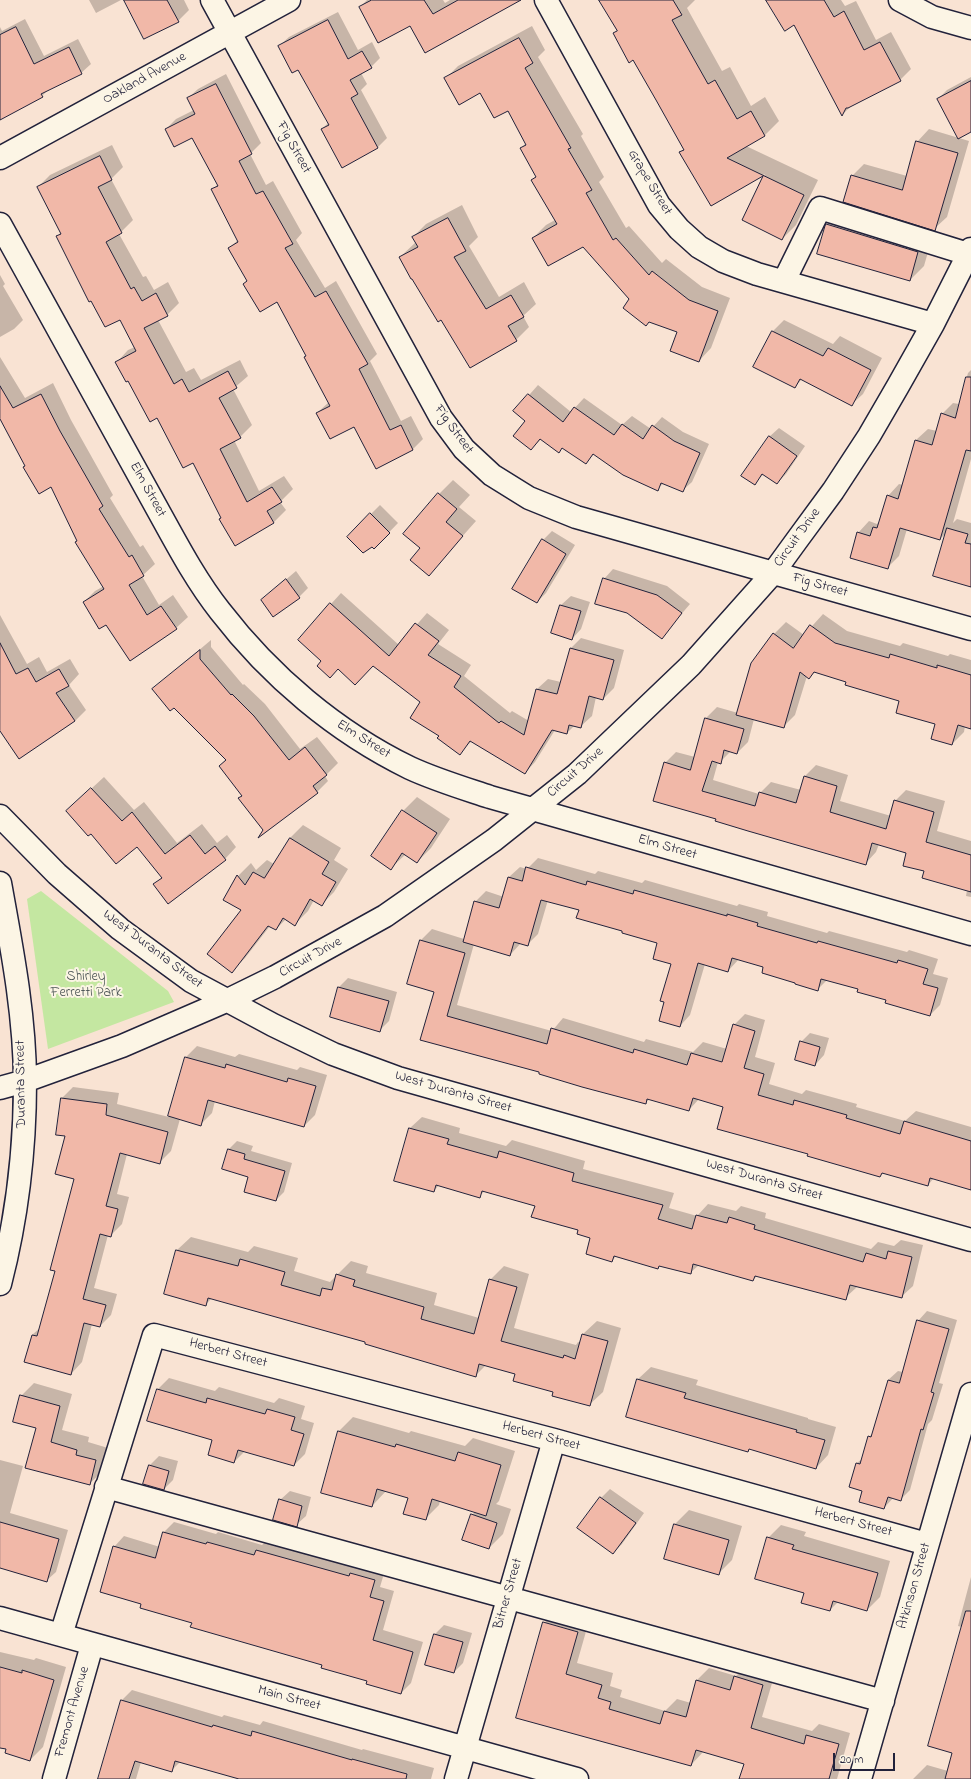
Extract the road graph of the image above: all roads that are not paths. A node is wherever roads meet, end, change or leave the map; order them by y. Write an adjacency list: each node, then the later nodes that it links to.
1 (212, 0): 6 (street, Fig Street)
2 (289, 0): 6 (street, Oakland Avenue)
3 (546, 0): 10 (street, Grape Street)
4 (900, 0): 5 (street)
5 (971, 28)
6 (230, 32): 7 (street, Oakland Avenue); 12 (street, Fig Street)
7 (0, 158)
8 (0, 224): 14 (street, Elm Street)
9 (970, 252): 10 (street); 11 (street, Circuit Drive)
10 (784, 281): 11 (street, Grape Street)
11 (933, 324): 12 (street, Circuit Drive)
12 (773, 573): 13 (street, Fig Street); 14 (street, Circuit Drive)
13 (971, 629)
14 (533, 810): 17 (street, Elm Street); 18 (street, Circuit Drive)
15 (0, 816): 18 (street, West Duranta Street)
16 (0, 883): 19 (street, Duranta Street)
17 (971, 934)
18 (226, 1001): 19 (street, Circuit Drive); 21 (street, West Duranta Street)
19 (25, 1081): 20 (street, Circuit Drive); 22 (street, Duranta Street)
20 (0, 1088)
21 (971, 1240)
22 (0, 1284)
23 (971, 1394): 26 (street, Atkinson Street)
24 (554, 1440): 25 (street, Herbert Street); 26 (street, Herbert Street); 27 (street, Bitner Street)
25 (106, 1487): 27 (street); 29 (street)
26 (927, 1544): 31 (street, Atkinson Street)
27 (508, 1598): 31 (street); 32 (street, Bitner Street)
28 (0, 1618): 29 (street, Main Street)
29 (61, 1635): 30 (street, Main Street)
30 (92, 1645): 32 (street, Main Street); 33 (street, Fremont Avenue)
31 (883, 1701): 36 (street, Atkinson Street)
32 (465, 1747): 34 (street, Bitner Street); 35 (street, Main Street)
33 (54, 1779)
34 (456, 1779)
35 (577, 1779)
36 (860, 1779)

